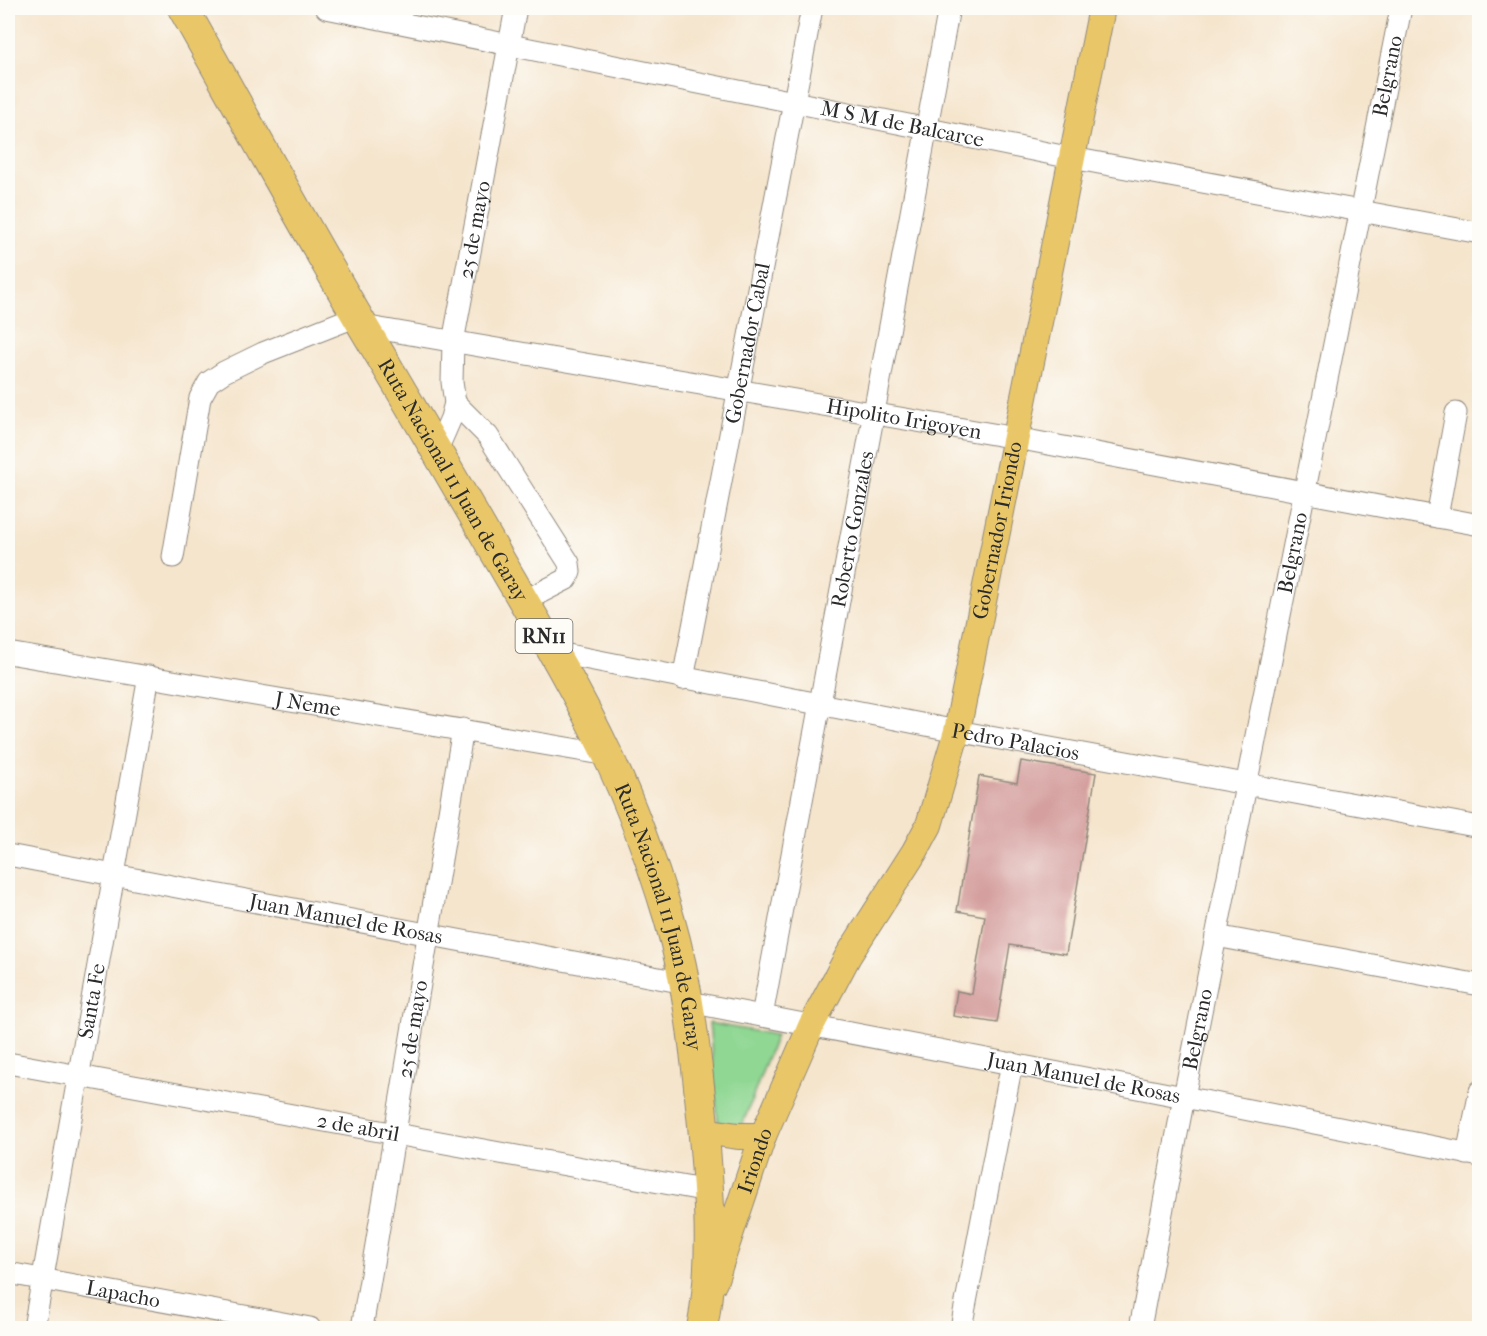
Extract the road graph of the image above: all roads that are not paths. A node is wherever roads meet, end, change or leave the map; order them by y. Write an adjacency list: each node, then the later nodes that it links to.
1 (183, 8): 14 (highway, Ruta Nacional 11 Juan de Garay / RN11)
2 (326, 8): 8 (street, M S M de Balcarce)
3 (516, 8): 8 (street, 25 de mayo)
4 (812, 8): 9 (street, Gobernador Cabal)
5 (950, 8): 10 (street, Roberto Gonzales)
6 (1102, 8): 11 (main road, Gobernador Iriondo)
7 (1401, 8): 12 (street, Belgrano)
8 (509, 44): 9 (street, M S M de Balcarce); 15 (street, 25 de mayo)
9 (794, 102): 10 (street, M S M de Balcarce); 16 (street, Gobernador Cabal)
10 (927, 129): 11 (street, M S M de Balcarce); 19 (street, Roberto Gonzales)
11 (1072, 158): 12 (street, M S M de Balcarce); 20 (main road, Gobernador Iriondo)
12 (1360, 212): 13 (street, M S M de Balcarce); 22 (street, Belgrano)
13 (1479, 233)
14 (360, 321): 15 (street, Hipolito Irigoyen); 21 (highway, Ruta Nacional 11 Juan de Garay / RN11); 25 (street)
15 (453, 342): 16 (street, Hipolito Irigoyen); 17 (street, 25 de mayo)
16 (738, 391): 19 (street, Hipolito Irigoyen); 30 (street, Gobernador Cabal)
17 (455, 403): 21 (street, 25 de mayo); 26 (street)
18 (1456, 413): 23 (street)
19 (874, 415): 20 (street, Hipolito Irigoyen); 31 (street, Roberto Gonzales)
20 (1016, 438): 22 (street, Hipolito Irigoyen); 33 (main road, Gobernador Iriondo)
21 (437, 450): 26 (highway, Ruta Nacional 11 Juan de Garay / RN11)
22 (1304, 493): 23 (street, Hipolito Irigoyen); 35 (street, Belgrano)
23 (1437, 517): 24 (street, Hipolito Irigoyen)
24 (1479, 525)
25 (173, 557)
26 (524, 601): 28 (highway, Ruta Nacional 11 Juan de Garay / RN11)
27 (8, 652): 29 (street, J Neme)
28 (553, 652): 30 (street, Pedro Palacios); 34 (highway, Ruta Nacional 11 Juan de Garay / RN11)
29 (149, 676): 32 (street, J Neme); 38 (street, Santa Fe)
30 (683, 679): 31 (street, Pedro Palacios)
31 (820, 705): 33 (street, Pedro Palacios); 43 (street, Roberto Gonzales)
32 (464, 729): 34 (street, J Neme); 39 (street, 25 de mayo)
33 (957, 731): 35 (street, Pedro Palacios); 44 (main road, Gobernador Iriondo)
34 (608, 755): 42 (highway, Ruta Nacional 11 Juan de Garay / RN11)
35 (1246, 784): 36 (street, Pedro Palacios); 40 (street, Belgrano)
36 (1479, 827)
37 (8, 855): 38 (street, Juan Manuel de Rosas)
38 (114, 875): 39 (street, Juan Manuel de Rosas); 47 (street, Santa Fe)
39 (429, 934): 42 (street, Juan Manuel de Rosas); 51 (street, 25 de mayo)
40 (1216, 936): 41 (street); 49 (street, Belgrano)
41 (1479, 985)
42 (687, 992): 43 (street, Juan Manuel de Rosas); 50 (highway, Ruta Nacional 11 Juan de Garay / RN11)
43 (762, 1016): 44 (street, Juan Manuel de Rosas)
44 (812, 1024): 46 (street, Juan Manuel de Rosas); 52 (main road, Iriondo)
45 (8, 1063): 47 (street, 2 de abril)
46 (1012, 1063): 49 (street, Juan Manuel de Rosas); 61 (street)
47 (79, 1075): 51 (street, 2 de abril); 56 (street, Santa Fe)
48 (1479, 1091): 53 (street)
49 (1184, 1097): 53 (street, Juan Manuel de Rosas); 62 (street, Belgrano)
50 (703, 1131): 52 (main road); 54 (highway, Ruta Nacional 11 Juan de Garay / RN11)
51 (395, 1133): 54 (street, 2 de abril); 60 (street, 25 de mayo)
52 (763, 1136): 57 (main road, Iriondo)
53 (1473, 1155)
54 (708, 1191): 57 (highway, Ruta Nacional 11 Juan de Garay / RN11)
55 (8, 1273): 56 (street, Lapacho)
56 (42, 1280): 58 (street, Santa Fe); 59 (street, Lapacho)
57 (705, 1315)
58 (34, 1329)
59 (310, 1329)
60 (362, 1329)
61 (961, 1329)
62 (1140, 1329)

